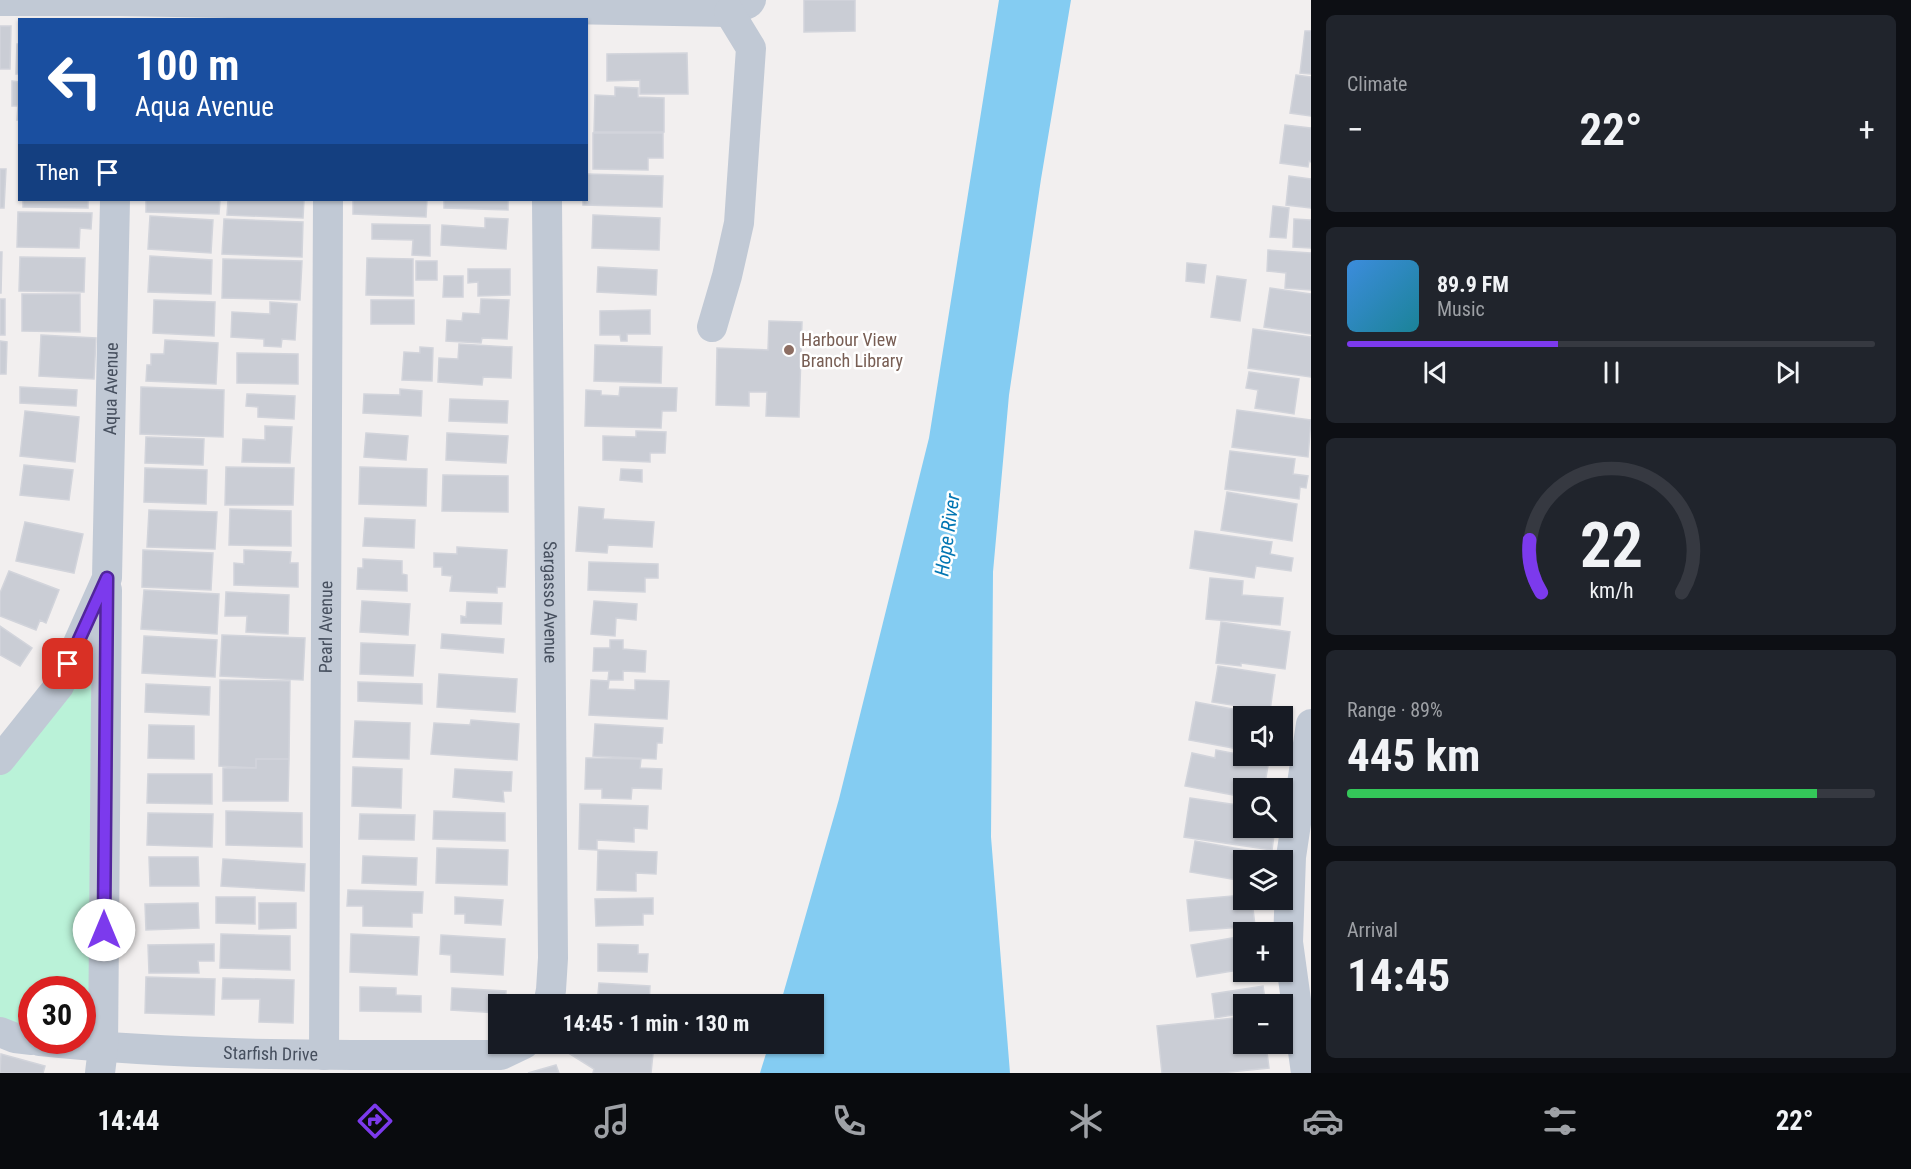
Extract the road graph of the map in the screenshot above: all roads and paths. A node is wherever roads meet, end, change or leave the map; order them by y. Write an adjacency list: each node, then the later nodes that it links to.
1 (0, 1): 2 (street)
2 (119, 1): 4 (street); 6 (street)
3 (740, 6): 5 (street); 10 (street)
4 (329, 12): 5 (street)
5 (545, 13)
6 (119, 18)
7 (115, 201): 11 (street, Aqua Avenue)
8 (328, 201): 19 (street, Pearl Avenue)
9 (547, 201): 14 (street, Sargasso Avenue)
10 (712, 327)
11 (107, 578): 13 (street, Aqua Avenue); 20 (street, Aqua Avenue)
12 (1311, 724): 21 (street)
13 (0, 760)
14 (550, 994)
15 (0, 1032): 16 (street)
16 (18, 1038)
17 (488, 1051): 19 (street, Starfish Drive)
18 (82, 1054): 20 (street, Starfish Drive)
19 (324, 1055): 20 (street, Starfish Drive)
20 (101, 1060)
21 (1307, 1069)

